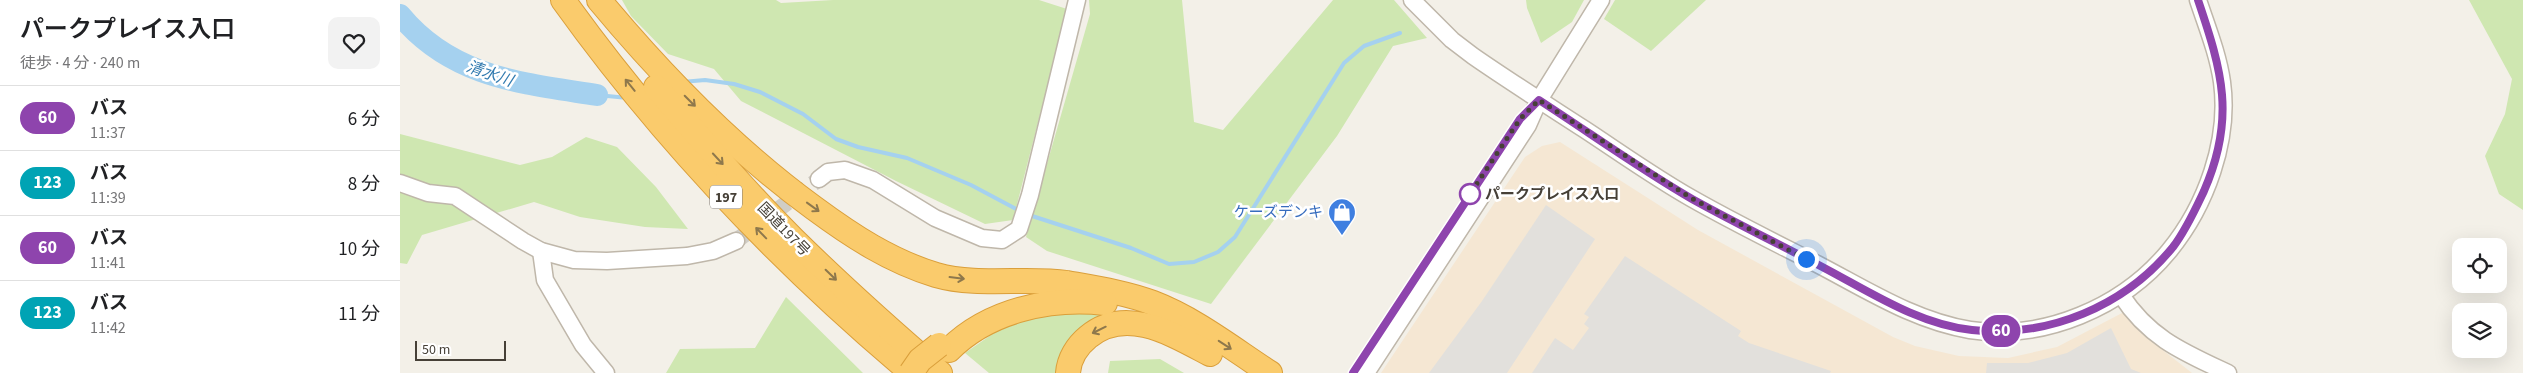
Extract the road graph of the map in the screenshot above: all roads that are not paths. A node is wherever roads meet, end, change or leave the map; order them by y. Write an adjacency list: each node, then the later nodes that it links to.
1 (563, 0): 13 (highway, 国道197号 / 197, one-way to 1)
2 (587, 0): 22 (highway, 国道197号 / 197, one-way to 22)
3 (599, 0): 14 (highway, one-way to 14)
4 (1077, 0): 9 (street)
5 (1412, 0): 8 (street)
6 (1601, 0): 8 (street)
7 (2198, 0): 15 (street)
8 (1539, 100): 15 (street); 26 (street); 27 (street)
9 (819, 180)
10 (400, 183): 12 (street)
11 (736, 242): 12 (street)
12 (541, 251): 18 (street)
13 (788, 261): 19 (highway); 20 (highway, 国道197号 / 197)
14 (1085, 287): 16 (highway); 25 (highway, one-way to 25)
15 (2121, 295): 28 (street)
16 (944, 347): 17 (highway); 20 (highway, bridge); 21 (highway)
17 (1210, 354): 23 (highway, one-way to 23); 24 (highway)
18 (606, 373)
19 (897, 373)
20 (911, 373)
21 (924, 373)
22 (940, 373)
23 (1068, 373)
24 (1241, 373)
25 (1270, 373)
26 (1353, 373)
27 (1366, 373)
28 (2228, 373)

